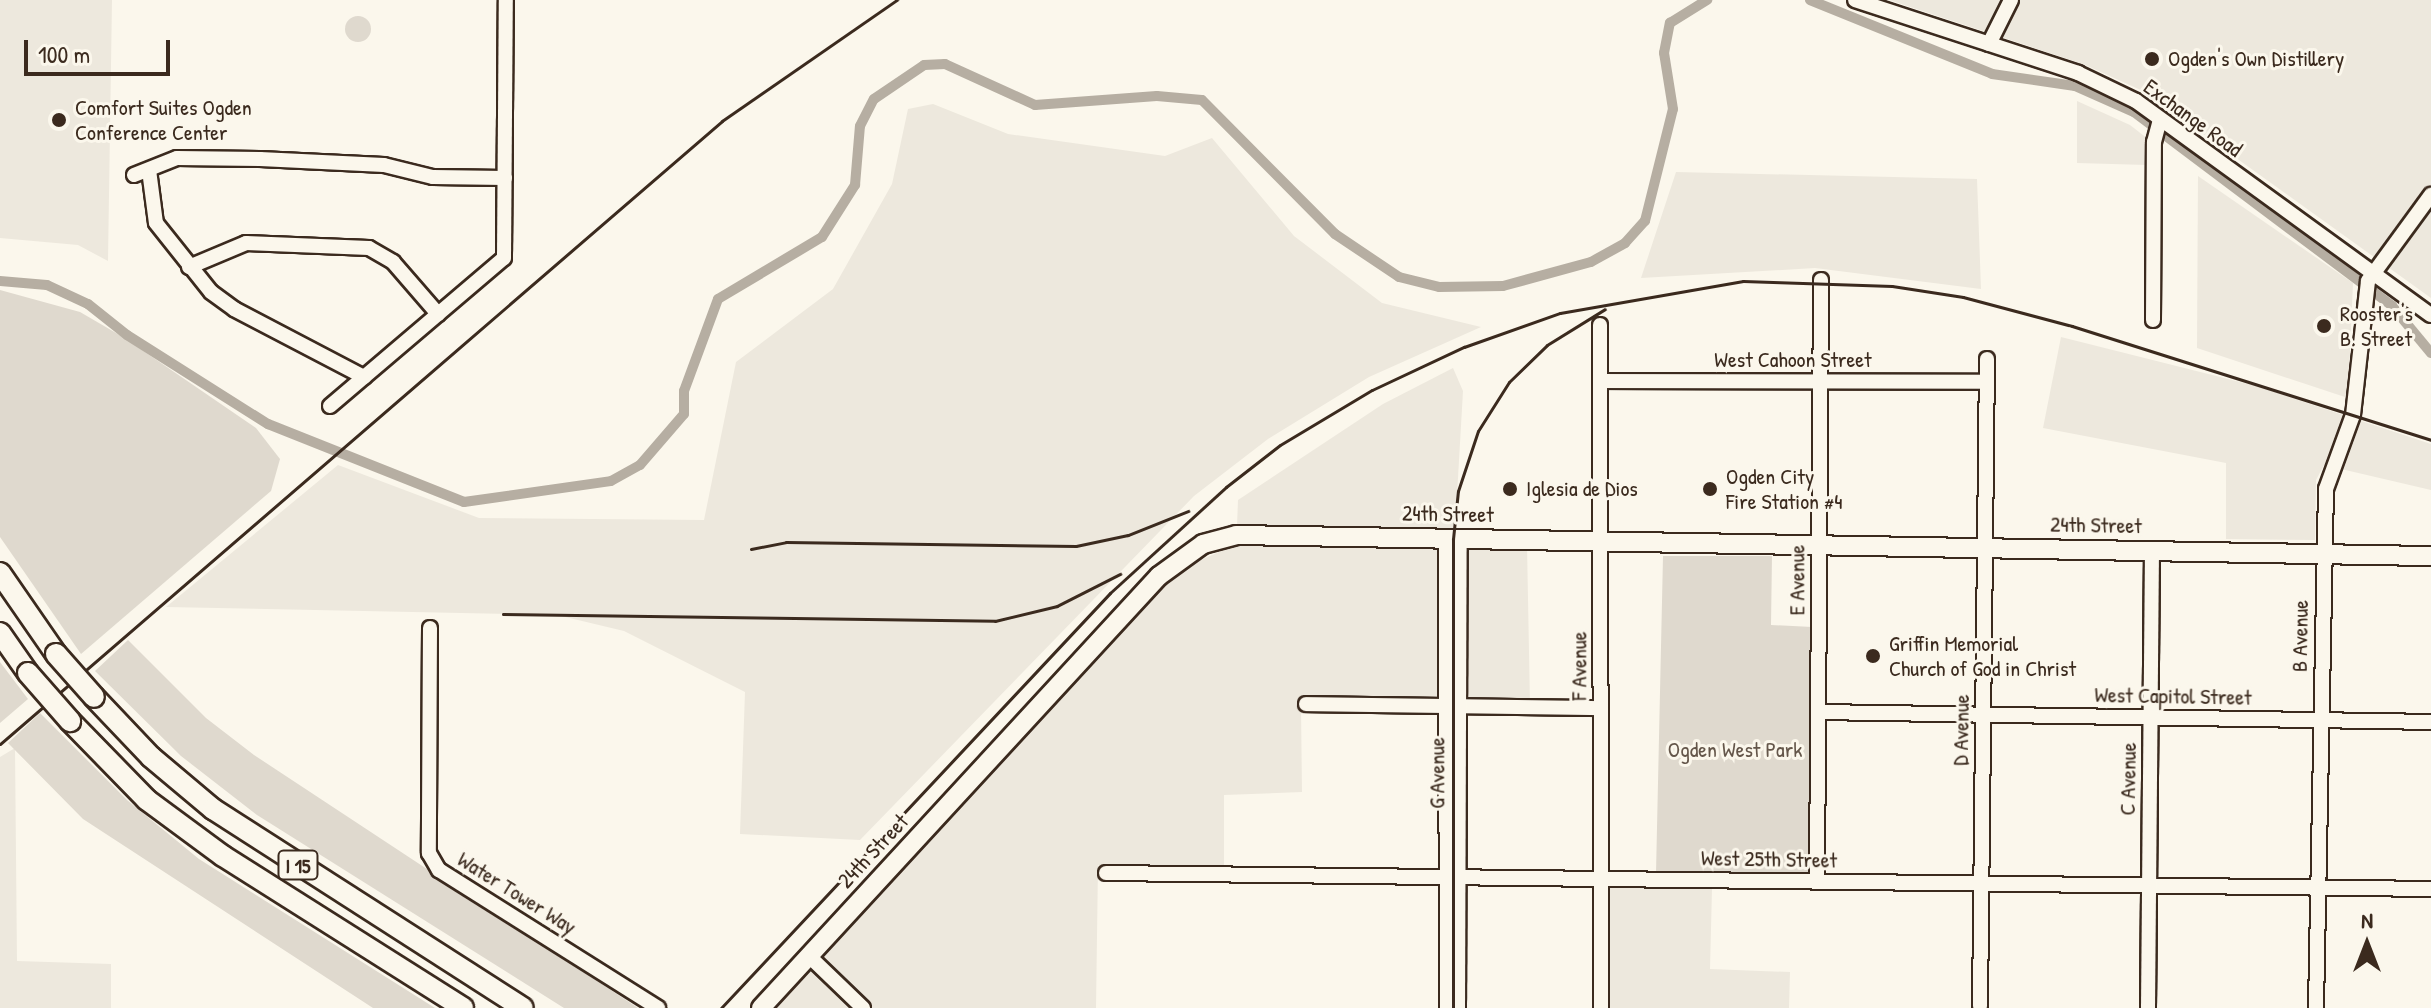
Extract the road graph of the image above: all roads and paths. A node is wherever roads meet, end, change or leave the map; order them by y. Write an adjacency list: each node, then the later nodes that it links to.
1 (506, 0): 6 (street)
2 (1855, 0): 4 (street, Exchange Road)
3 (2011, 0): 4 (street)
4 (1989, 44): 5 (street, Exchange Road)
5 (2160, 120): 9 (street, Exchange Road); 13 (street)
6 (505, 178): 8 (street); 11 (street)
7 (2431, 195): 9 (street, B Avenue)
8 (189, 267): 11 (street); 16 (street)
9 (2370, 277): 12 (street, Exchange Road); 26 (street, B Avenue)
10 (1821, 280): 18 (street, E Avenue)
11 (438, 314): 16 (street)
12 (2431, 315)
13 (2153, 320)
14 (1600, 325): 17 (street, F Avenue)
15 (1987, 359): 19 (street, D Avenue)
16 (364, 377): 20 (street)
17 (1600, 381): 18 (street, West Cahoon Street); 22 (street, F Avenue)
18 (1820, 382): 19 (street, West Cahoon Street); 23 (street, E Avenue)
19 (1986, 382): 24 (street, D Avenue)
20 (330, 406)
21 (1453, 539): 22 (main road, 24th Street); 32 (street, G Avenue); 47 (main road, 24th Street)
22 (1600, 541): 23 (main road, 24th Street); 33 (street, F Avenue)
23 (1819, 545): 24 (main road, 24th Street); 34 (street, E Avenue)
24 (1985, 548): 25 (main road, 24th Street); 35 (street, D Avenue)
25 (2152, 550): 26 (main road, 24th Street); 36 (street, C Avenue)
26 (2323, 554): 27 (main road, 24th Street); 37 (street, B Avenue)
27 (2431, 556)
28 (0, 573): 50 (highway, I 15, bridge)
29 (430, 628): 51 (street, Water Tower Way)
30 (0, 633): 49 (highway, I 15, bridge)
31 (1306, 704): 32 (street)
32 (1453, 707): 33 (street); 40 (street, G Avenue)
33 (1601, 708): 41 (street, F Avenue)
34 (1818, 712): 35 (street, West Capitol Street); 42 (street, E Avenue)
35 (1983, 715): 36 (street, West Capitol Street); 43 (street, D Avenue)
36 (2150, 718): 37 (street, West Capitol Street); 44 (street, C Avenue)
37 (2320, 720): 38 (street, West Capitol Street); 45 (street, B Avenue)
38 (2431, 722)
39 (1106, 873): 40 (street, West 25th Street)
40 (1453, 874): 41 (street, West 25th Street); 54 (street, G Avenue); 55 (street, G Avenue)
41 (1601, 879): 42 (street, West 25th Street); 56 (street, F Avenue)
42 (1817, 881): 43 (street, West 25th Street)
43 (1981, 883): 44 (street, West 25th Street); 48 (street, D Avenue)
44 (2149, 886): 45 (street, West 25th Street); 57 (street, C Avenue)
45 (2318, 888): 46 (street, West 25th Street); 58 (street, B Avenue)
46 (2431, 889)
47 (809, 956): 52 (main road, 24th Street); 53 (street)
48 (1980, 1006)
49 (463, 1008)
50 (523, 1008)
51 (658, 1008)
52 (761, 1008)
53 (863, 1008)
54 (1447, 1008)
55 (1458, 1008)
56 (1601, 1008)
57 (2148, 1008)
58 (2316, 1008)

